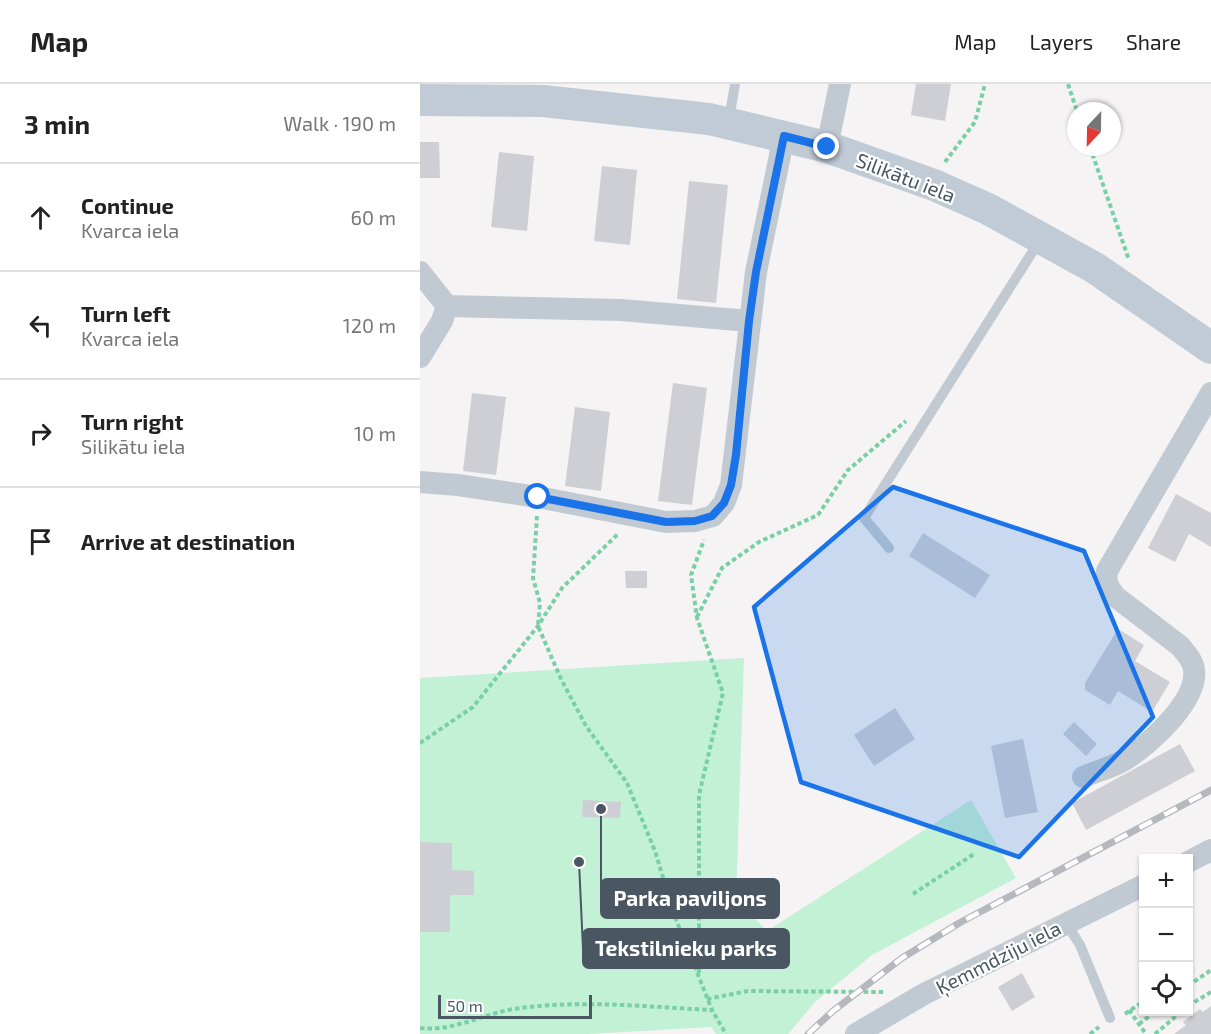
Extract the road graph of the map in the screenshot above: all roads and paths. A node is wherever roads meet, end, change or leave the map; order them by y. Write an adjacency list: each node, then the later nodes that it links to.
1 (735, 84): 7 (lane)
2 (840, 84): 9 (street)
3 (985, 84): 11 (path)
4 (1068, 84): 6 (path)
5 (420, 100): 7 (main road, Silikātu iela)
6 (1074, 102)
7 (729, 123): 8 (main road, Silikātu iela)
8 (784, 136): 9 (main road, Silikātu iela); 16 (street)
9 (827, 147): 12 (main road, Silikātu iela)
10 (1093, 156): 13 (path)
11 (938, 171)
12 (1041, 237): 17 (main road, Silikātu iela); 20 (lane)
13 (1131, 264)
14 (420, 272): 15 (street)
15 (447, 306): 16 (street); 18 (street)
16 (749, 321): 23 (street)
17 (1211, 348)
18 (420, 357)
19 (1211, 393): 29 (street)
20 (936, 404): 25 (lane); 26 (path)
21 (420, 482): 22 (street)
22 (634, 516): 23 (street); 27 (path)
23 (712, 516): 26 (path)
24 (535, 532): 27 (path)
25 (889, 548)
26 (697, 618): 37 (path)
27 (538, 626): 28 (path); 37 (path)
28 (420, 742)
29 (1083, 777)
30 (1211, 850): 32 (street)
31 (974, 854): 34 (path)
32 (1193, 859)
33 (1139, 887): 35 (street, Ķemmdziju iela)
34 (912, 894)
35 (1066, 922): 40 (street, Ķemmdziju iela); 47 (lane)
36 (1211, 970): 38 (path)
37 (699, 976): 41 (path)
38 (1193, 983)
39 (1211, 992): 43 (path)
40 (924, 994): 41 (path); 51 (street, Ķemmdziju iela)
41 (707, 999): 44 (path)
42 (1139, 1003): 48 (path)
43 (1193, 1004)
44 (712, 1010): 49 (path); 50 (path)
45 (1149, 1016): 48 (path)
46 (1175, 1016): 53 (path)
47 (1110, 1018)
48 (1139, 1024): 52 (path)
49 (420, 1028)
50 (726, 1034)
51 (856, 1034)
52 (1146, 1034)
53 (1155, 1034)

